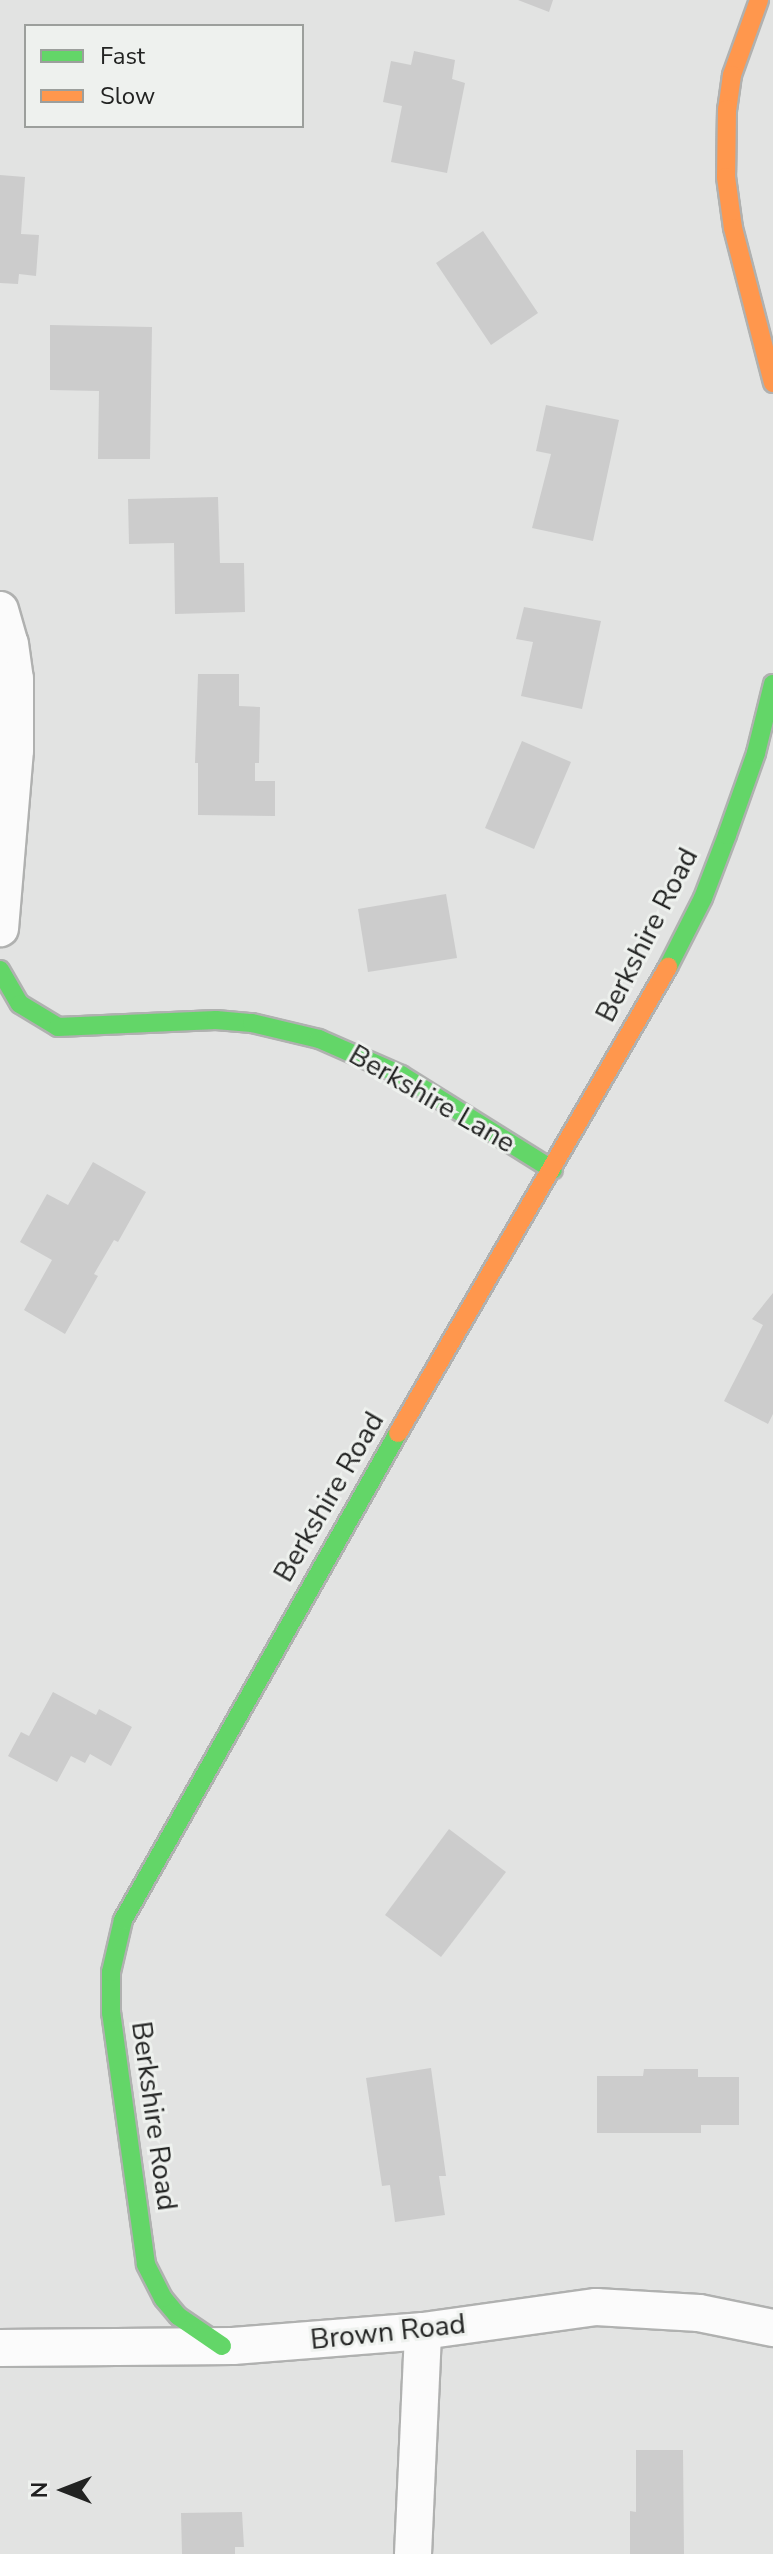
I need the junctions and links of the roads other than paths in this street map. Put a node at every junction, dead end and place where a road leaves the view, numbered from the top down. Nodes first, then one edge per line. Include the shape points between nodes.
1 (759, 0) edge
2 (773, 383) edge
3 (0, 610) edge
4 (773, 684) edge
5 (0, 928) edge
6 (0, 970) edge
7 (553, 1170) junction
8 (773, 2328) edge
9 (423, 2331) junction
10 (222, 2346) junction
11 (0, 2348) edge
12 (413, 2554) edge

1 - 2 street via 732,75 726,177 733,228
3 - 5 street via 15,679 15,750
4 - 7 street, Berkshire Road via 756,753 703,898
6 - 7 street, Berkshire Lane via 20,1004 58,1027 216,1020 319,1039 401,1075
7 - 10 street, Berkshire Road via 320,1566 123,1920 111,1972 111,2013 146,2264 178,2316
8 - 9 street, Brown Road via 699,2313 596,2307
9 - 10 street, Brown Road
9 - 12 street
10 - 11 street, Brown Road

